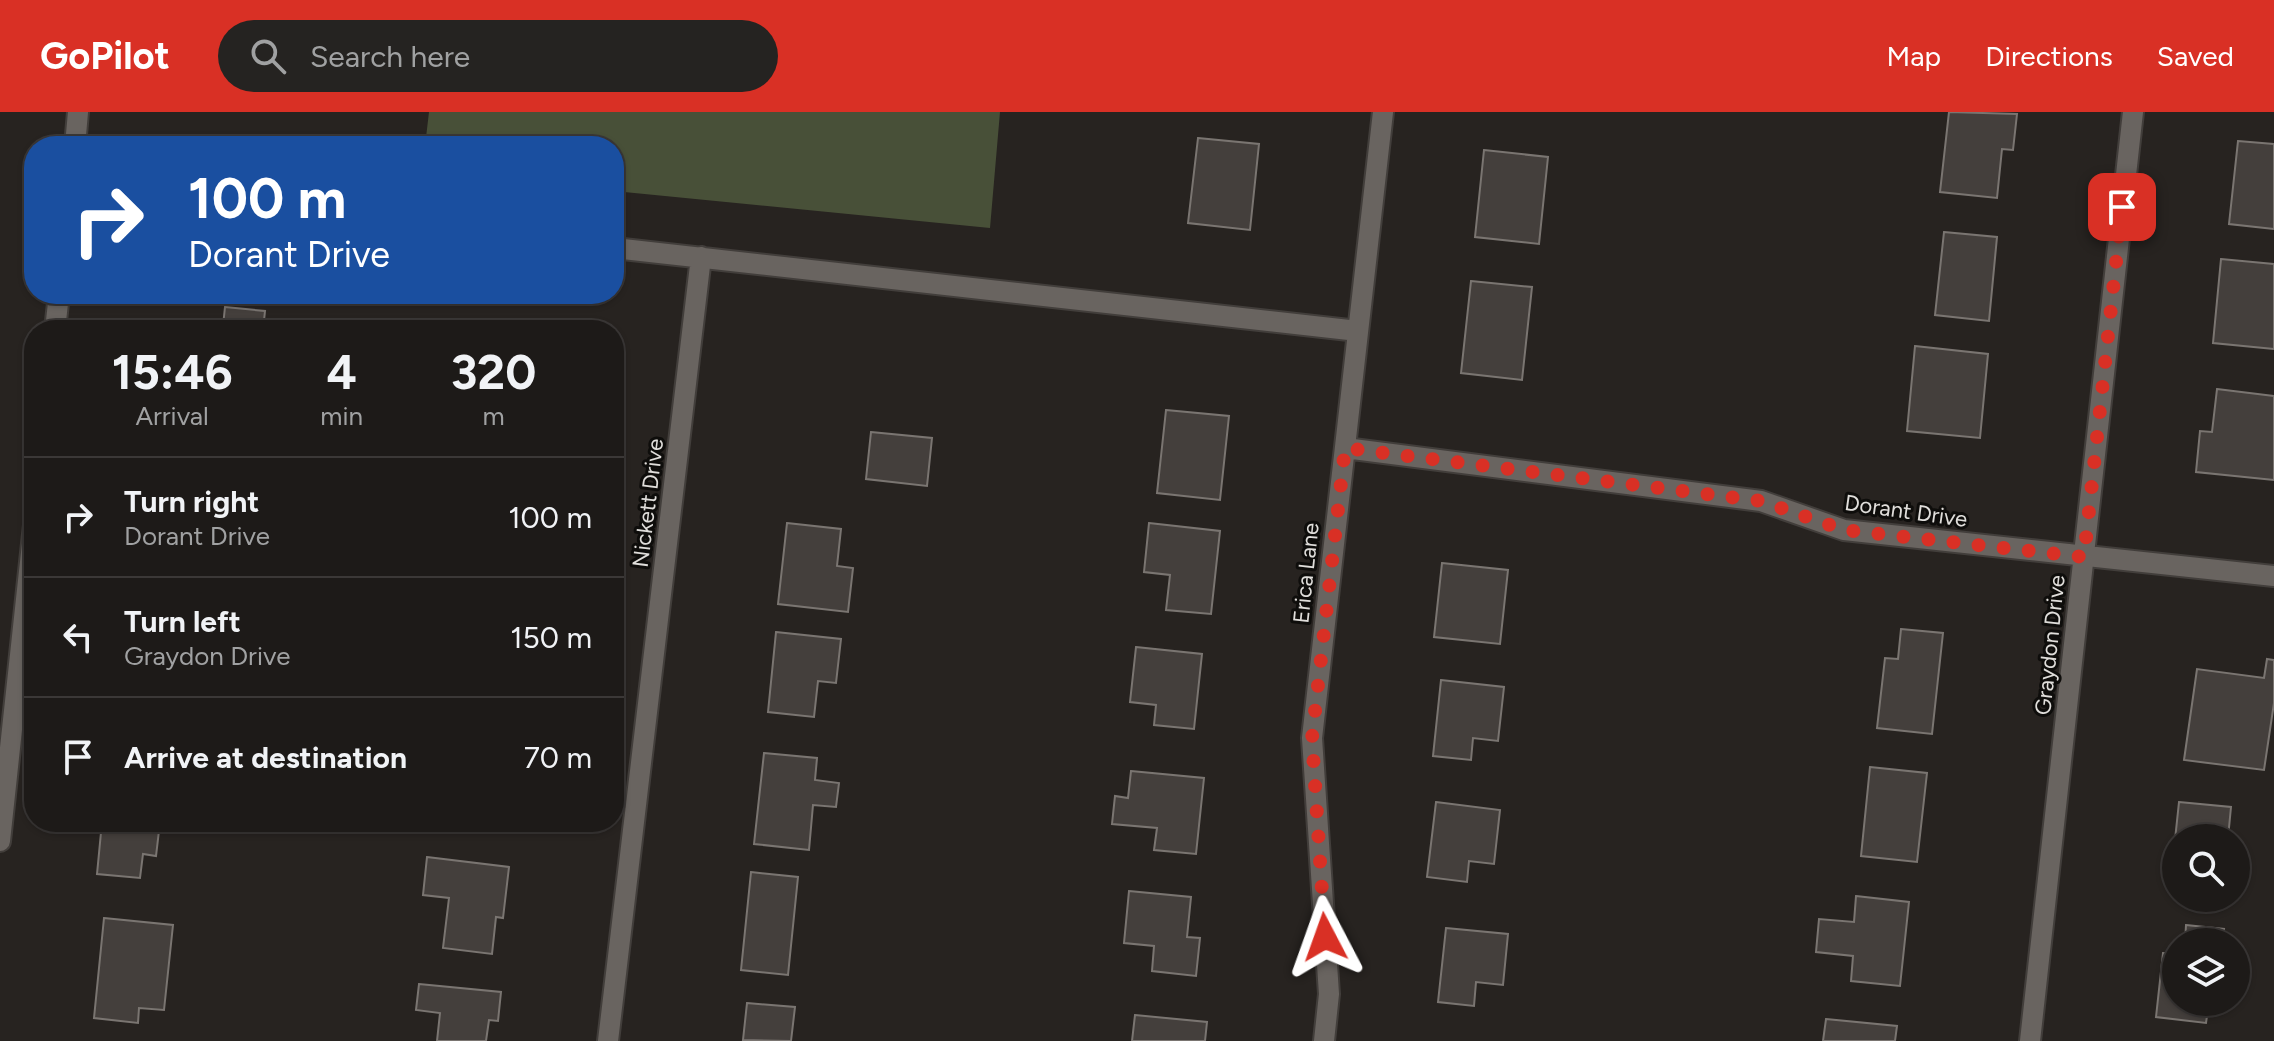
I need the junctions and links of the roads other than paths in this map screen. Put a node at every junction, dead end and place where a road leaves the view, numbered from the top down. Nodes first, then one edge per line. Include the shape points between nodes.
1 (78, 112) edge
2 (1383, 112) edge
3 (2133, 112) edge
4 (76, 136) edge
5 (624, 249) edge
6 (701, 257) junction
7 (1358, 331) junction
8 (1345, 448) junction
9 (2084, 557) junction
10 (2274, 576) edge
11 (24, 618) edge
12 (0, 841) edge
13 (608, 1041) edge
14 (1324, 1041) edge
15 (2030, 1041) edge

1 - 4 street
2 - 7 street, Erica Lane
3 - 9 street, Graydon Drive
5 - 6 street
6 - 7 street
6 - 13 street, Nickett Drive
7 - 8 street, Erica Lane
8 - 9 street, Dorant Drive via 1761,501 1844,530
8 - 14 street, Erica Lane via 1312,738 1329,994
9 - 10 street, Dorant Drive
9 - 15 street, Graydon Drive
11 - 12 street

